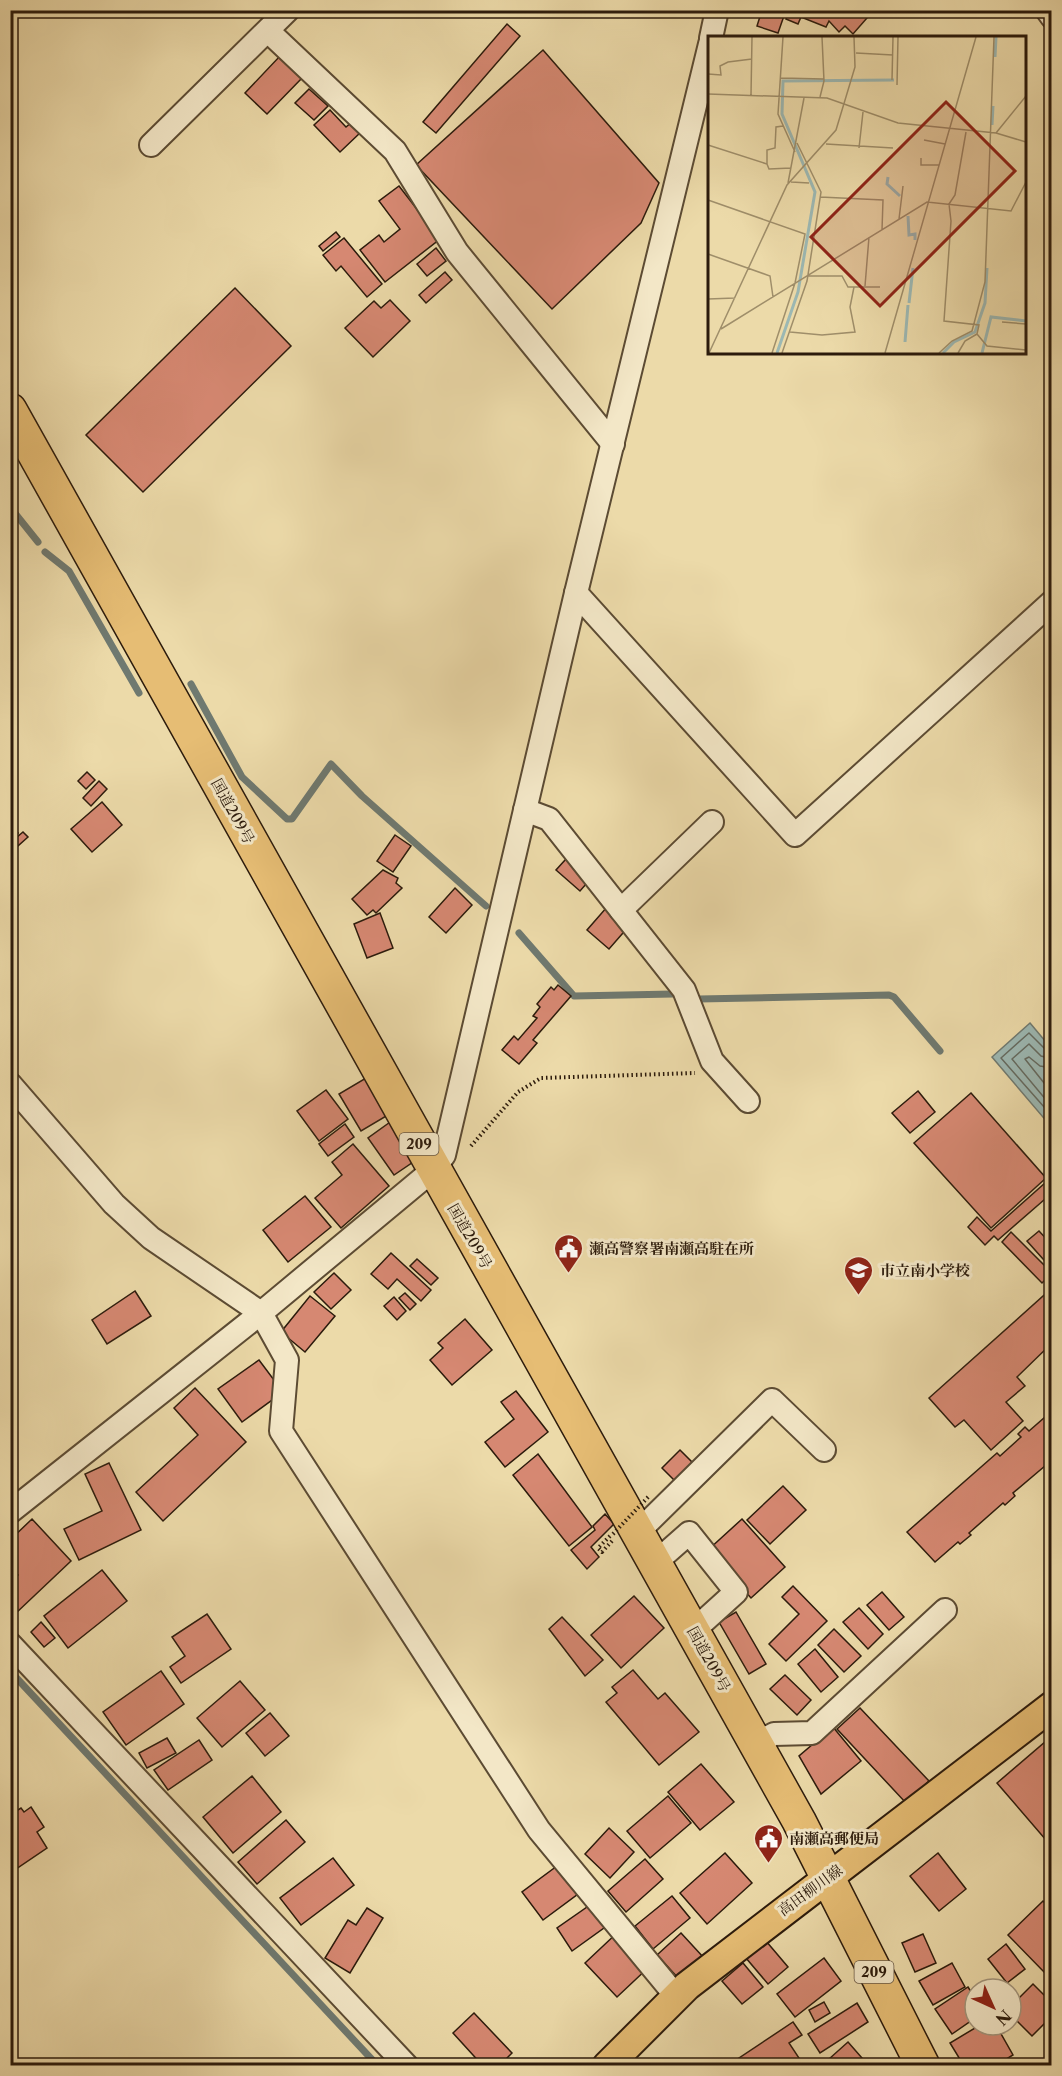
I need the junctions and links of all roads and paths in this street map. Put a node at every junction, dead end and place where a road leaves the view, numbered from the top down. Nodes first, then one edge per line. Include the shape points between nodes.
1 (288, 10) edge
2 (717, 10) edge
3 (1047, 10) edge
4 (1052, 17) edge
5 (268, 31) junction
6 (711, 36) edge
7 (708, 52) edge
8 (151, 145) dead end
9 (10, 410) edge
10 (613, 444) junction
11 (576, 593) junction
12 (1052, 602) edge
13 (525, 810) junction
14 (712, 822) dead end
15 (621, 910) junction
16 (720, 1073) junction
17 (10, 1084) edge
18 (748, 1101) dead end
19 (464, 1154) dead end
20 (434, 1170) junction
21 (261, 1313) junction
22 (825, 1450) dead end
23 (650, 1495) dead end
24 (10, 1512) edge
25 (623, 1534) junction
26 (655, 1563) junction
27 (945, 1610) dead end
28 (693, 1632) junction
29 (10, 1644) edge
30 (1052, 1706) edge
31 (756, 1744) junction
32 (827, 1878) junction
33 (676, 1996) junction
34 (407, 2066) edge
35 (607, 2066) edge
36 (923, 2066) edge

1 - 5 street
2 - 6 street
3 - 4 street
5 - 8 street
5 - 10 street via 395,151 457,252
7 - 10 street
9 - 20 highway, 国道209号 / 209
10 - 11 street
11 - 12 street via 795,835
11 - 13 street
13 - 15 street via 549,819
13 - 20 street via 446,1146
14 - 15 street
15 - 16 street via 684,990
16 - 18 street
16 - 19 path via 541,1078 518,1092
17 - 21 street via 114,1204 151,1238
20 - 21 street
20 - 25 highway, 国道209号 / 209
21 - 24 street
21 - 33 street via 287,1360 281,1431 539,1830
22 - 25 street via 772,1400
23 - 25 path, bridge
25 - 25 path via 602,1552 598,1548
25 - 26 highway, 国道209号 / 209
26 - 28 highway, 国道209号 / 209
26 - 28 street via 689,1533 736,1592
27 - 31 street via 812,1733 774,1734
28 - 31 highway, 国道209号 / 209
29 - 34 street
30 - 32 main road, 高田柳川線
31 - 32 highway, 国道209号 / 209
32 - 33 main road, 高田柳川線
32 - 36 highway, 国道209号 / 209
33 - 35 main road, 高田柳川線

